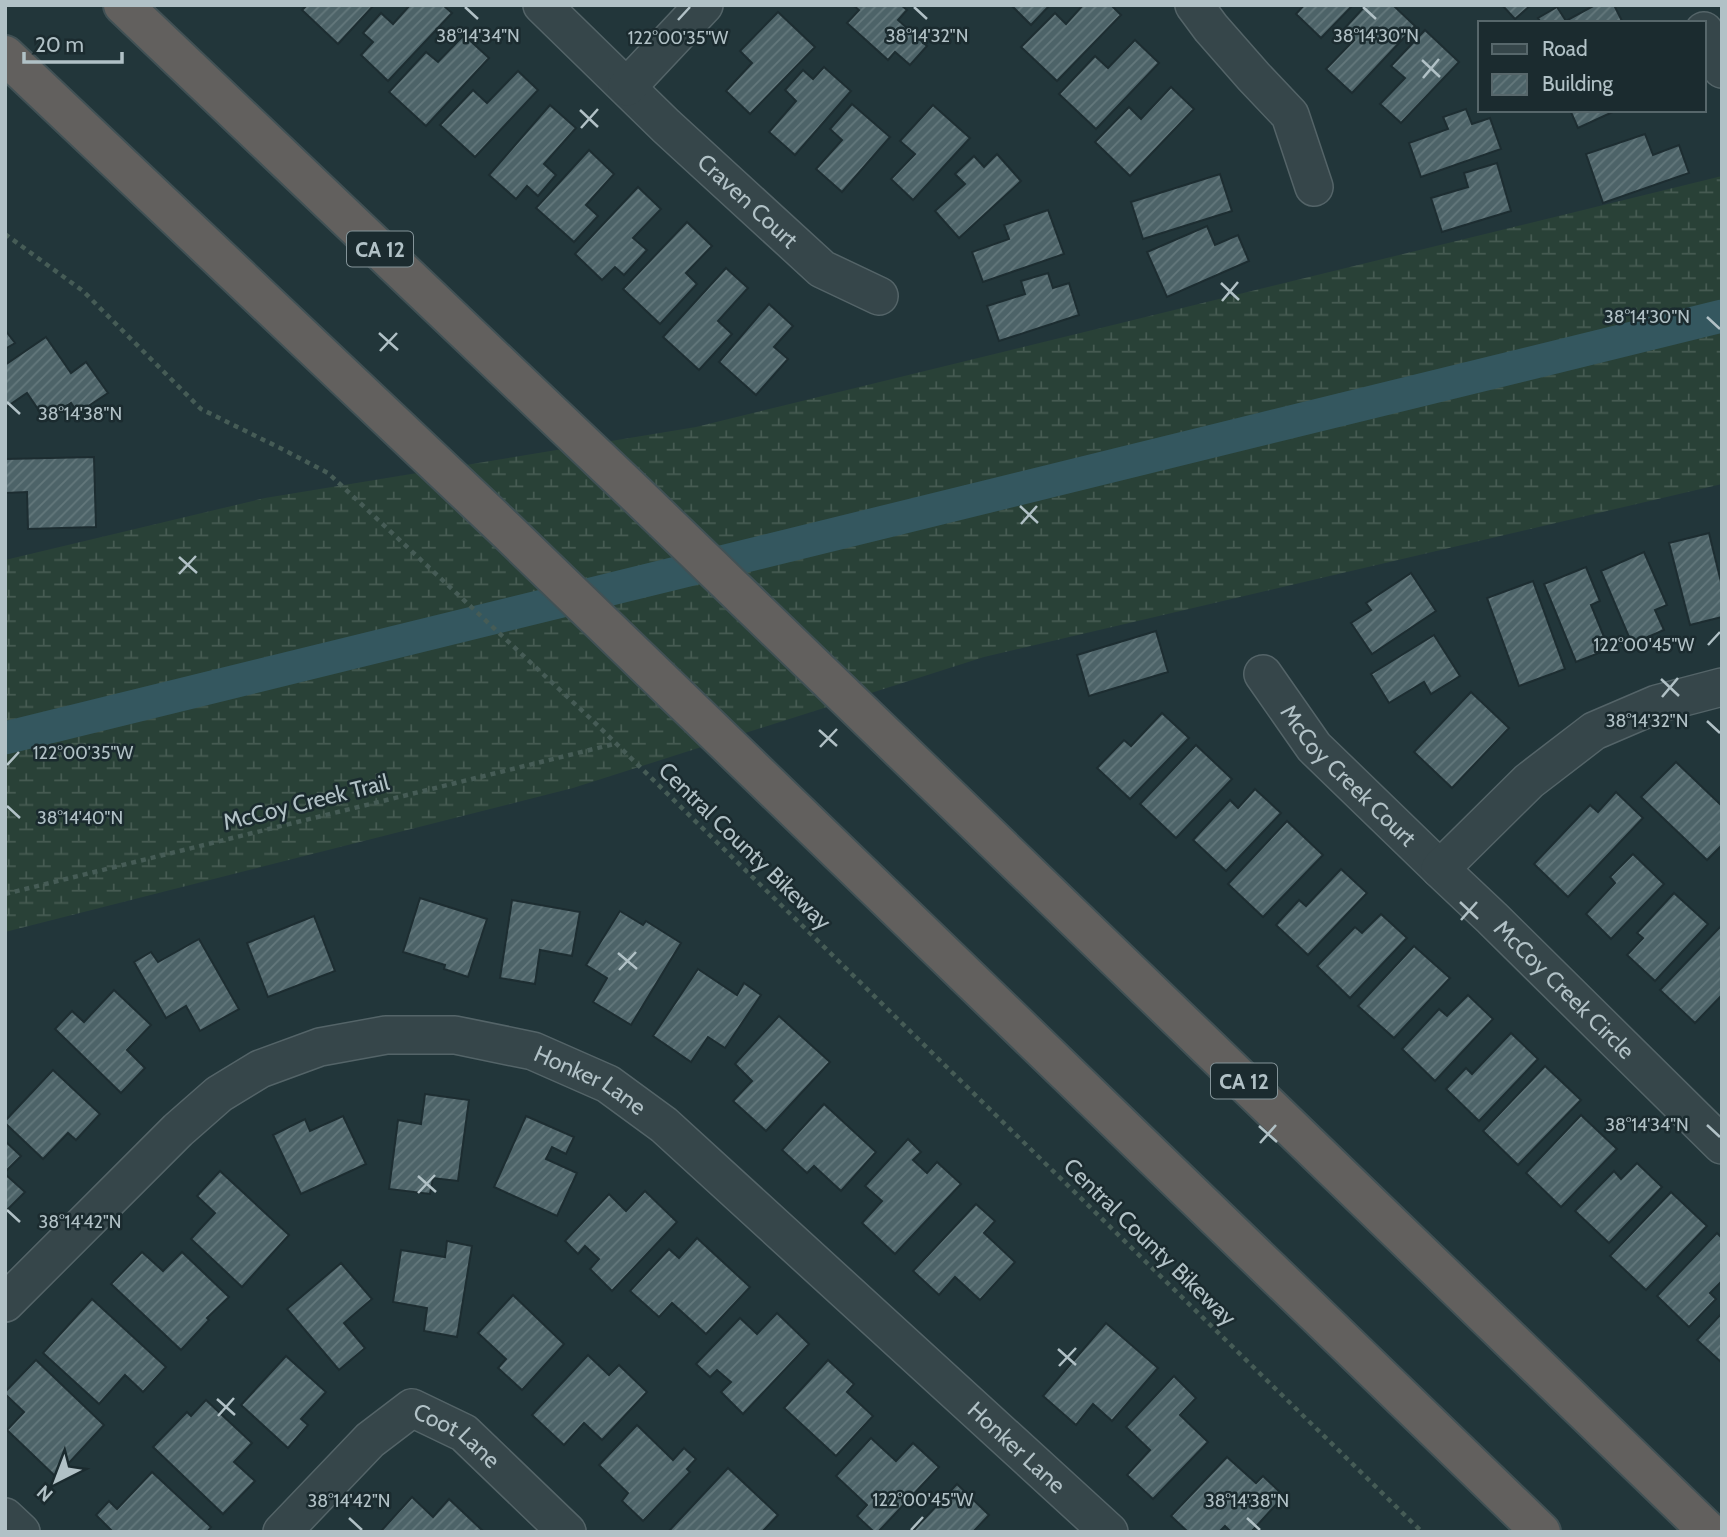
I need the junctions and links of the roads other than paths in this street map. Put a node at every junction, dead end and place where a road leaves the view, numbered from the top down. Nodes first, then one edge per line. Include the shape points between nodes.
1 (124, 5) edge
2 (542, 5) edge
3 (704, 5) edge
4 (1194, 5) edge
5 (1693, 5) edge
6 (1700, 21) edge
7 (1706, 35) edge
8 (5, 55) edge
9 (1722, 69) edge
10 (627, 87) junction
11 (1314, 187) dead end
12 (879, 296) dead end
13 (1263, 674) dead end
14 (1722, 687) edge
15 (1440, 869) junction
16 (1722, 1145) edge
17 (5, 1303) edge
18 (5, 1517) edge
19 (21, 1532) edge
20 (282, 1532) edge
21 (567, 1532) edge
22 (1109, 1532) edge
23 (1541, 1532) edge
24 (1709, 1532) edge

1 - 24 highway, CA 12
2 - 10 street, Craven Court
3 - 10 street
4 - 11 street via 1290,114
5 - 6 street
7 - 9 street
8 - 23 highway via 506,530
10 - 12 street, Craven Court via 822,269
13 - 15 street, McCoy Creek Court via 1314,747
14 - 15 street via 1657,704 1594,731 1529,781
15 - 16 street, McCoy Creek Circle
17 - 22 street, Honker Lane via 178,1130 219,1094 260,1069 320,1047 386,1035 455,1035 533,1051 608,1084 664,1125
18 - 19 street
20 - 21 street, Coot Lane via 370,1440 412,1408 464,1433

